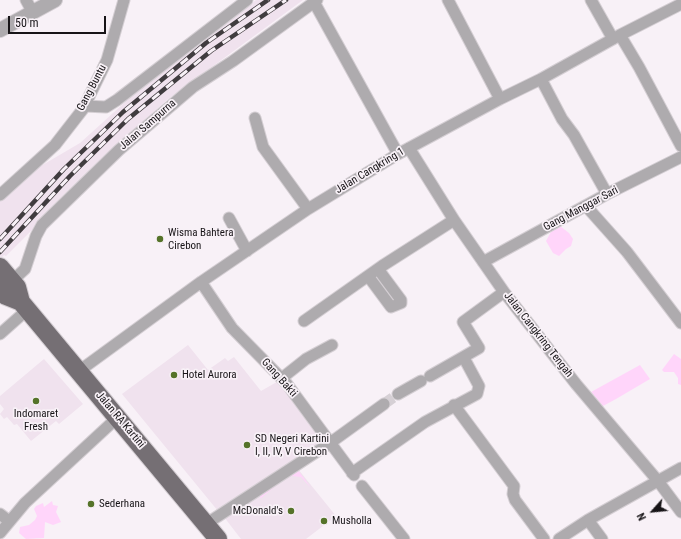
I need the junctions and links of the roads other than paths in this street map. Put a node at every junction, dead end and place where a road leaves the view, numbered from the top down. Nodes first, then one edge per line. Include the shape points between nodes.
1 (55, 0) edge
2 (124, 0) edge
3 (247, 0) edge
4 (448, 0) edge
5 (591, 0) edge
6 (315, 1) edge
7 (681, 4) edge
8 (29, 6) edge
9 (0, 30) edge
10 (616, 37) junction
11 (541, 79) junction
12 (500, 99) junction
13 (85, 106) junction
14 (255, 118) dead end
15 (681, 146) edge
16 (409, 148) junction
17 (398, 154) junction
18 (681, 158) edge
19 (607, 194) junction
20 (0, 195) edge
21 (586, 206) junction
22 (308, 209) junction
23 (229, 218) dead end
24 (454, 220) junction
25 (247, 251) junction
26 (483, 262) junction
27 (0, 267) edge
28 (378, 269) junction
29 (368, 276) junction
30 (201, 282) junction
31 (6, 285) edge
32 (504, 292) junction
33 (24, 306) junction
34 (304, 321) dead end
35 (681, 322) edge
36 (0, 334) edge
37 (332, 345) dead end
38 (464, 358) junction
39 (79, 371) junction
40 (282, 378) junction
41 (398, 394) tunnel mouth
42 (384, 404) tunnel mouth
43 (454, 405) junction
44 (118, 418) junction
45 (330, 443) junction
46 (681, 468) edge
47 (658, 481) junction
48 (362, 486) dead end
49 (681, 512) edge
50 (0, 514) edge
51 (588, 520) junction
52 (9, 522) junction
53 (206, 524) junction
54 (0, 534) edge
55 (218, 539) edge
56 (404, 539) edge
57 (544, 539) edge
58 (559, 539) edge
59 (602, 539) edge

1 - 8 street
2 - 13 street, Gang Buntu via 107,60
3 - 13 street via 112,104 94,108
4 - 12 street
5 - 10 street
6 - 17 street
6 - 31 street, Jalan Sampurna via 193,87 119,150 42,225 25,268
7 - 10 street, Jalan Cangkring 1
8 - 9 street
10 - 11 street, Jalan Cangkring 1
10 - 15 street via 639,67
11 - 12 street, Jalan Cangkring 1
11 - 19 street
12 - 16 street, Jalan Cangkring 1
13 - 20 street, Gang Buntu via 55,145
14 - 22 street via 263,147
16 - 17 street, Jalan Cangkring 1
16 - 24 street, Jalan Cangkring Tengah
17 - 22 street, Jalan Cangkring 1
18 - 19 street, Gang Manggar Sari
19 - 21 street, Gang Manggar Sari
21 - 26 street, Gang Manggar Sari
21 - 35 street via 627,252
22 - 25 street, Jalan Cangkring 1
23 - 25 street
24 - 26 street, Jalan Cangkring Tengah
24 - 28 street
25 - 30 street, Jalan Cangkring 1
26 - 32 street, Jalan Cangkring Tengah
27 - 31 main road, Jalan RA Kartini
28 - 29 street
28 - 29 street via 401,303 391,307
29 - 34 street
30 - 39 street, Jalan Cangkring 1
30 - 40 street, Gang Bakti via 232,328
31 - 33 main road, Jalan RA Kartini via 17,287
32 - 38 street via 462,322 479,346
32 - 47 street, Jalan Cangkring Tengah via 576,384
33 - 36 street
33 - 39 main road, Jalan RA Kartini
37 - 40 street via 306,359
38 - 41 street
38 - 43 street via 479,387 477,394
39 - 44 main road, Jalan RA Kartini
40 - 45 street, Gang Bakti
42 - 45 street
43 - 45 street, Gang Bakti via 425,422 353,474
43 - 57 street via 514,486 515,500
44 - 52 street
44 - 53 main road, Jalan RA Kartini
45 - 53 street
46 - 47 street
47 - 49 street, Jalan Cangkring Tengah
47 - 51 street
48 - 56 street
50 - 52 street
51 - 58 street
51 - 59 street
52 - 54 street
53 - 55 main road, Jalan RA Kartini

